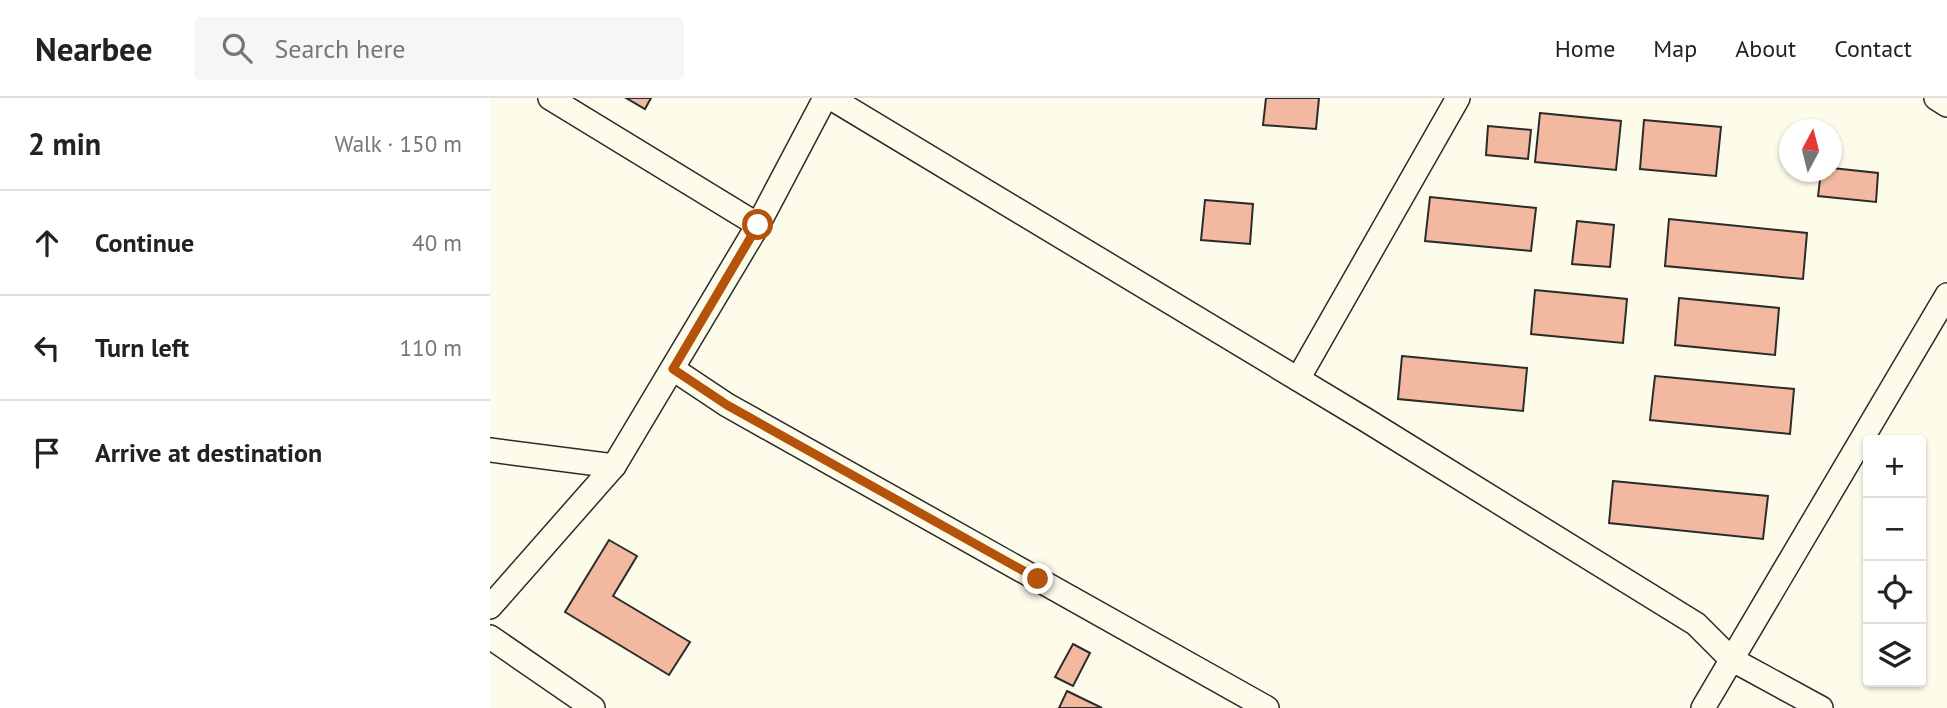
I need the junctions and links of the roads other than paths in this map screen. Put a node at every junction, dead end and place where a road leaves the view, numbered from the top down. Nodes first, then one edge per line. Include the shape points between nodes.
1 (550, 98) edge
2 (825, 98) edge
3 (831, 98) edge
4 (1458, 98) edge
5 (1936, 98) edge
6 (1947, 105) edge
7 (758, 225) junction
8 (1947, 295) edge
9 (673, 369) junction
10 (1298, 379) junction
11 (490, 450) edge
12 (614, 466) junction
13 (490, 607) edge
14 (490, 637) edge
15 (1731, 659) junction
16 (1242, 701) edge
17 (593, 708) edge
18 (1267, 708) edge
19 (1703, 708) edge
20 (1821, 708) edge

1 - 7 street
2 - 7 street
3 - 10 street
4 - 10 street
5 - 6 street
7 - 9 street
8 - 15 street
9 - 12 street
9 - 16 street
10 - 15 street via 1696,624
11 - 12 street
12 - 13 street
14 - 17 street
15 - 19 street
15 - 20 street
16 - 18 street

